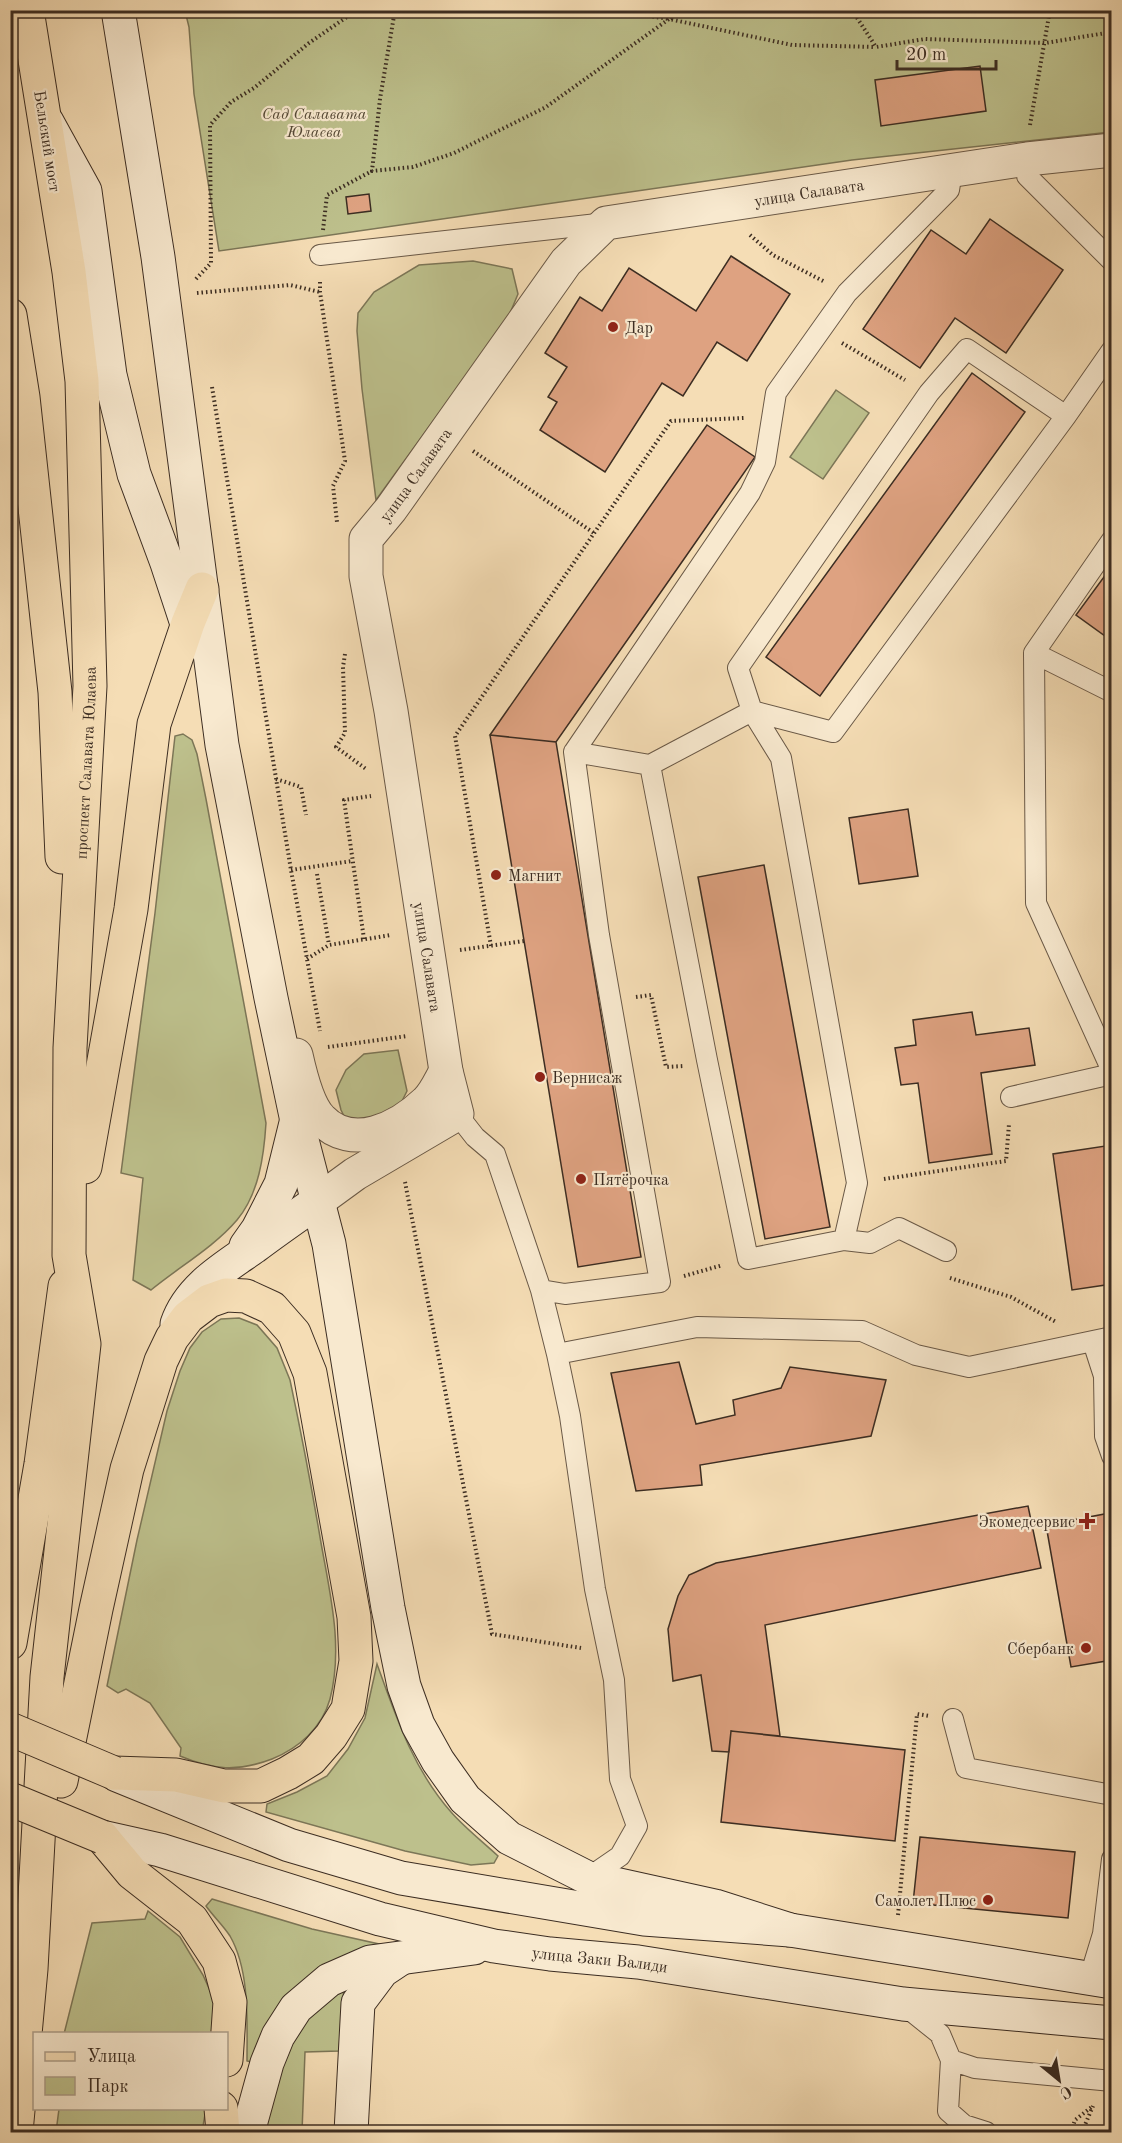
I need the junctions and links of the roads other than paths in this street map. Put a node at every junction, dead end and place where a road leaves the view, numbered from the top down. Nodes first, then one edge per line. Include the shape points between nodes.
1 (27, 10) edge
2 (118, 10) edge
3 (1112, 150) edge
4 (1027, 159) junction
5 (952, 171) junction
6 (606, 223) junction
7 (320, 255) road end
8 (1112, 261) edge
9 (82, 270) junction
10 (10, 315) edge
11 (1112, 350) edge
12 (1065, 416) junction
13 (1112, 540) edge
14 (202, 589) junction
15 (188, 623) junction
16 (1034, 653) junction
17 (1112, 692) edge
18 (752, 711) junction
19 (222, 745) junction
20 (574, 752) junction
21 (650, 765) junction
22 (271, 998) junction
23 (70, 1048) junction
24 (446, 1071) junction
25 (1112, 1072) edge
26 (1011, 1097) road end
27 (457, 1114) junction
28 (297, 1121) junction
29 (318, 1201) junction
30 (844, 1240) junction
31 (946, 1251) dead end
32 (69, 1255) junction
33 (236, 1260) junction
34 (541, 1290) junction
35 (172, 1338) junction
36 (1102, 1339) edge
37 (557, 1354) junction
38 (1112, 1456) edge
39 (10, 1643) edge
40 (952, 1719) road end
41 (10, 1729) edge
42 (174, 1786) junction
43 (1112, 1795) edge
44 (10, 1799) edge
45 (102, 1837) junction
46 (1112, 1859) edge
47 (588, 1878) junction
48 (35, 1909) junction
49 (790, 1930) junction
50 (494, 1946) junction
51 (402, 1958) junction
52 (1100, 1981) edge
53 (903, 2004) junction
54 (10, 2023) edge
55 (1112, 2023) edge
56 (228, 2032) edge
57 (951, 2060) junction
58 (1112, 2081) edge
59 (221, 2110) edge
60 (16, 2133) edge
61 (223, 2133) edge
62 (248, 2133) edge
63 (351, 2133) edge
64 (986, 2133) edge

1 - 9 main road, Бельский мост via 45,118
2 - 14 main road via 158,257
3 - 4 main road, улица Салавата
4 - 5 main road, улица Салавата
4 - 8 lane via 1027,176
5 - 6 main road, улица Салавата
5 - 20 lane via 949,190 847,293 776,393 765,462 750,493
6 - 7 lane
6 - 24 main road, улица Салавата via 566,262 366,539 366,576 391,711
9 - 15 main road via 134,474
9 - 23 main road, проспект Салавата Юлаева via 90,686
10 - 23 main road via 55,692
11 - 12 lane
12 - 18 lane via 833,732
12 - 18 lane via 967,349 929,393 738,668
13 - 16 lane
14 - 15 main road
14 - 19 main road
15 - 19 main road
15 - 32 main road via 154,724 130,909
16 - 17 lane
16 - 25 lane via 1036,903
18 - 21 lane
18 - 30 lane via 781,758 856,1183
19 - 22 main road
20 - 21 lane
20 - 34 lane via 599,935 660,1282 565,1294
21 - 30 lane via 748,1259
22 - 24 main road via 291,1033 302,1083 320,1118 339,1133 363,1136 399,1124 428,1101
22 - 28 main road
23 - 32 main road, проспект Салавата Юлаева
24 - 27 main road, улица Салавата
25 - 26 lane
27 - 29 main road via 355,1174
27 - 34 lane via 495,1154
28 - 29 main road
28 - 33 main road via 281,1184 258,1229
29 - 33 main road
29 - 47 main road via 329,1244 397,1654 418,1725 465,1799 509,1838
30 - 31 lane via 870,1243 899,1228
32 - 39 main road via 41,1464
32 - 48 main road via 84,1344 47,1677
33 - 35 main road via 194,1295 180,1315
34 - 37 lane
35 - 42 main road via 188,1317 209,1301 226,1295 246,1296 272,1308 294,1333 310,1373 354,1617 356,1661 348,1709 332,1736 311,1759 261,1786
35 - 48 main road via 127,1470
36 - 37 lane via 969,1367 916,1355 862,1331 698,1327
36 - 38 lane via 1105,1436
37 - 47 lane via 614,1680 620,1779 637,1826 620,1856
40 - 43 lane via 966,1768
41 - 42 main road, bridge via 114,1773
42 - 49 main road via 289,1845 401,1878 644,1919
44 - 45 main road, bridge
45 - 50 main road, улица Заки Валиди via 160,1850 380,1919
45 - 56 main road via 132,1873 192,1920 219,1962 230,2002
46 - 52 lane
47 - 49 main road via 715,1906
48 - 54 main road
48 - 60 main road
49 - 52 main road
50 - 51 main road
50 - 53 main road, улица Заки Валиди via 638,1962
51 - 62 main road via 370,1962 329,1980 296,2008 267,2063
51 - 63 main road via 382,1971 357,2003
53 - 55 main road, улица Заки Валиди
53 - 57 lane via 940,2034
57 - 58 lane via 975,2068
57 - 64 lane via 948,2110 964,2125
59 - 61 main road

